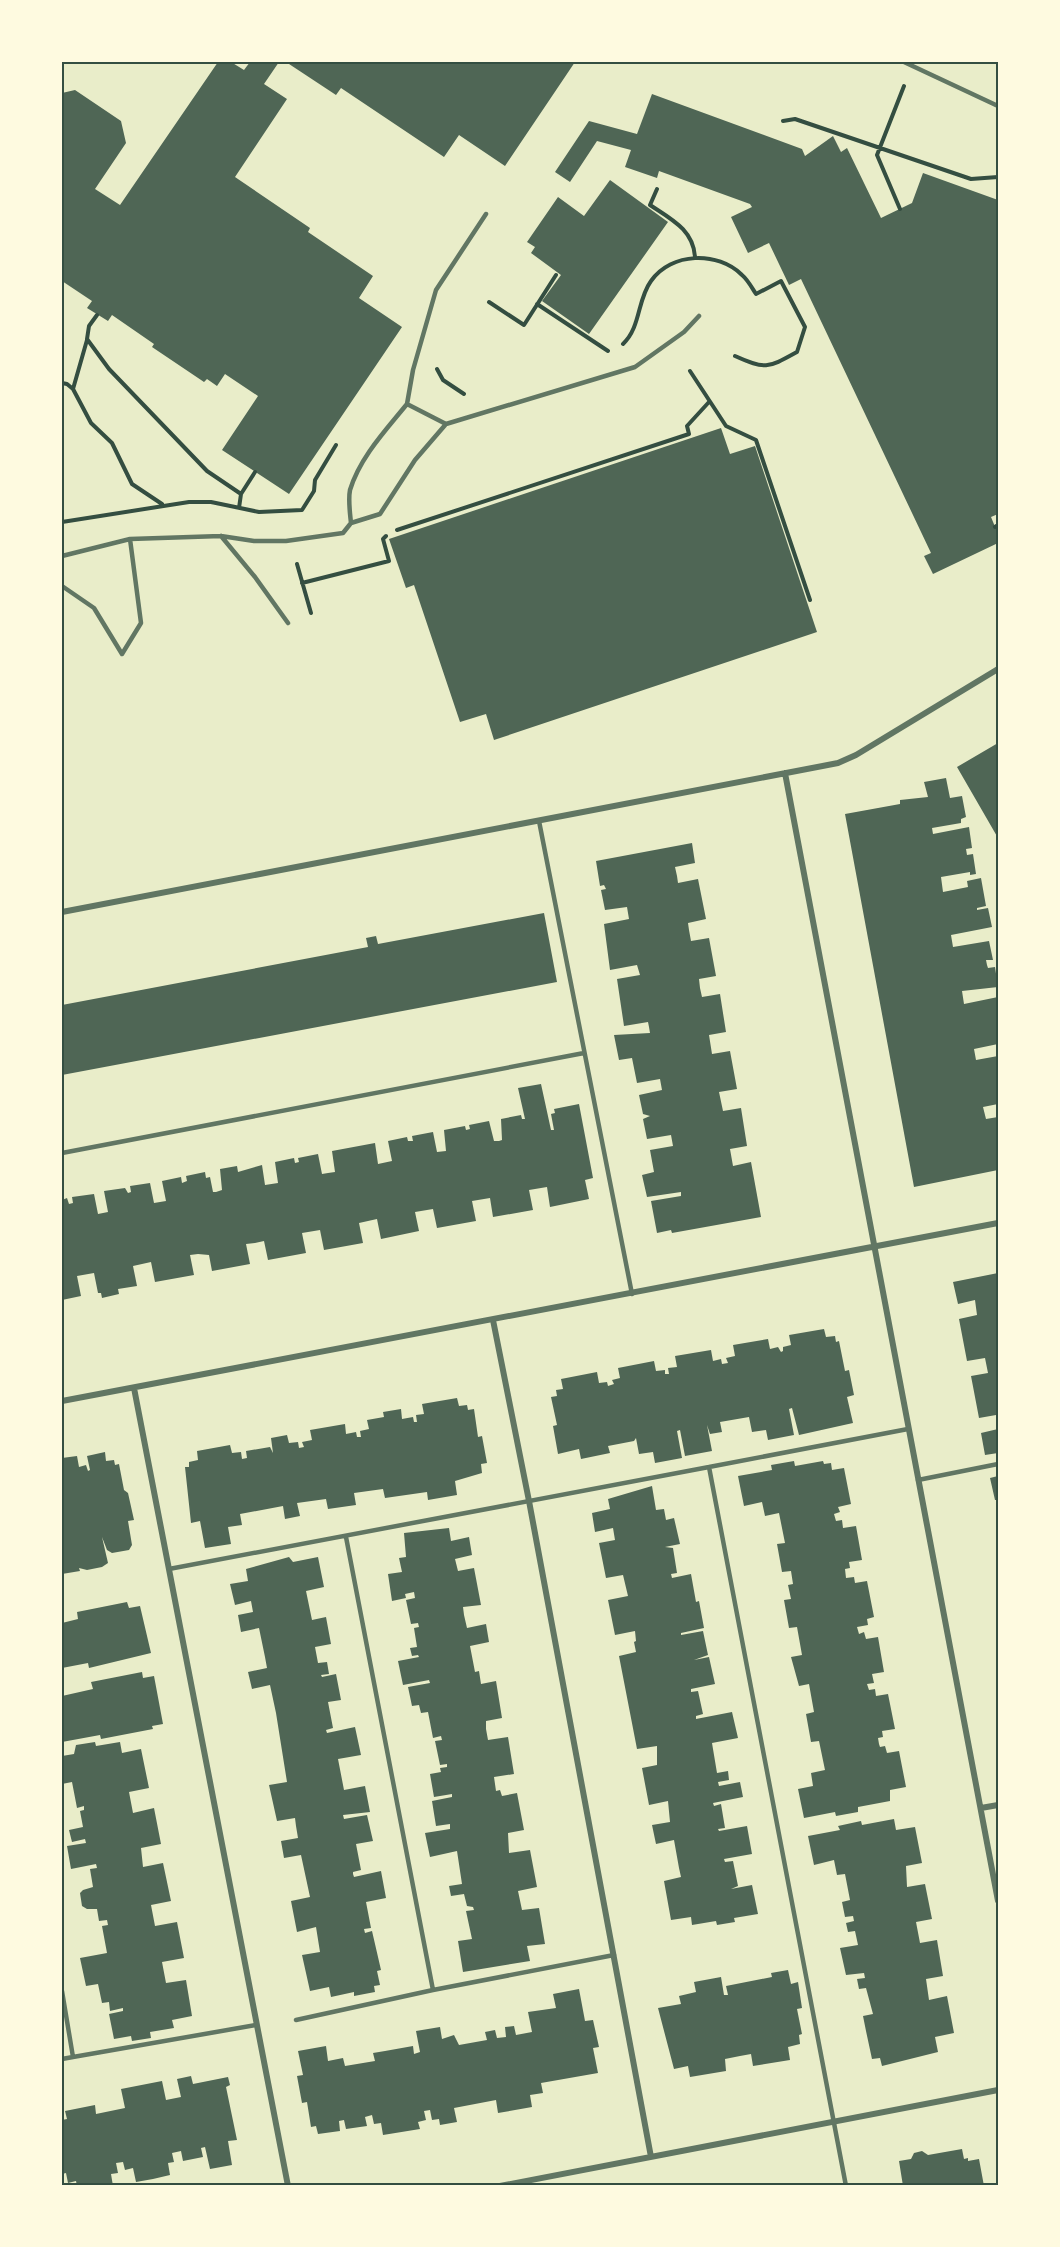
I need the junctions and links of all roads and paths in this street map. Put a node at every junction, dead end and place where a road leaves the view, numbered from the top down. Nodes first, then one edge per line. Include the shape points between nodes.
1 (904, 62) edge
2 (999, 106) edge
3 (894, 109) dead end
4 (783, 121) dead end
5 (880, 148) junction
6 (999, 177) edge
7 (657, 189) dead end
8 (900, 209) dead end
9 (486, 214) dead end
10 (695, 258) dead end
11 (556, 275) dead end
12 (489, 302) dead end
13 (537, 304) junction
14 (97, 315) dead end
15 (699, 316) dead end
16 (87, 339) junction
17 (611, 353) dead end
18 (690, 371) dead end
19 (62, 383) edge
20 (73, 389) junction
21 (709, 402) junction
22 (407, 404) junction
23 (447, 424) junction
24 (336, 445) dead end
25 (255, 472) dead end
26 (241, 494) junction
27 (162, 504) junction
28 (239, 508) junction
29 (62, 522) edge
30 (351, 523) junction
31 (220, 536) junction
32 (129, 539) junction
33 (62, 556) edge
34 (297, 564) dead end
35 (302, 583) junction
36 (62, 586) edge
37 (810, 600) dead end
38 (313, 619) dead end
39 (288, 623) dead end
40 (999, 669) edge
41 (785, 773) junction
42 (538, 821) junction
43 (62, 912) edge
44 (584, 1053) junction
45 (62, 1153) edge
46 (999, 1223) edge
47 (874, 1248) junction
48 (632, 1294) junction
49 (493, 1320) junction
50 (134, 1388) junction
51 (62, 1401) edge
52 (908, 1429) junction
53 (999, 1464) edge
54 (709, 1467) junction
55 (918, 1480) junction
56 (529, 1501) junction
57 (346, 1537) junction
58 (169, 1569) junction
59 (999, 1805) edge
60 (981, 1808) junction
61 (999, 1901) edge
62 (614, 1955) junction
63 (433, 1990) junction
64 (62, 1991) edge
65 (296, 2020) dead end
66 (256, 2025) junction
67 (73, 2056) junction
68 (62, 2059) edge
69 (999, 2090) edge
70 (834, 2122) junction
71 (651, 2157) junction
72 (288, 2186) edge
73 (500, 2186) edge
74 (846, 2186) edge

1 - 2 lane
3 - 5 path
4 - 5 path via 795,119
5 - 6 path via 970,179
5 - 8 path via 877,155
7 - 10 path via 650,205 690,235
9 - 22 lane via 435,290
11 - 13 path
12 - 13 path via 524,325
13 - 17 path
14 - 16 path via 89,326
15 - 23 lane via 684,332 635,367
16 - 20 path
16 - 26 path via 109,369 207,471
18 - 21 path
19 - 20 path
20 - 27 path via 91,423 112,443 132,484
21 - 35 path via 687,426 689,434 393,531 383,539 389,561
21 - 37 path via 726,426 756,440
22 - 23 lane
22 - 30 lane via 358,471 350,492
23 - 30 lane via 414,460 380,514
24 - 28 path via 302,510 272,514
25 - 26 path
26 - 28 path
27 - 28 path via 211,502
27 - 29 path
30 - 31 lane via 343,533 286,541
31 - 32 lane
31 - 39 lane
32 - 33 lane
32 - 36 lane via 141,623 122,654 94,608
34 - 35 path
35 - 38 path
40 - 41 street via 856,755 822,767
41 - 42 street
41 - 47 street
42 - 43 street
42 - 44 lane
44 - 45 lane
44 - 48 lane
46 - 47 street
47 - 48 street
47 - 52 street
48 - 49 street
49 - 50 street
49 - 56 street
50 - 51 street
50 - 58 street
52 - 54 lane
52 - 55 street
53 - 55 lane
54 - 56 lane
54 - 70 lane
55 - 60 street
56 - 57 lane
56 - 62 street
57 - 58 lane
57 - 63 lane
58 - 66 street
59 - 60 street
60 - 61 street
62 - 63 lane
62 - 71 street
63 - 65 lane
64 - 67 lane
66 - 67 lane
66 - 72 street
67 - 68 lane
69 - 70 street
70 - 71 street
70 - 74 lane
71 - 73 street

